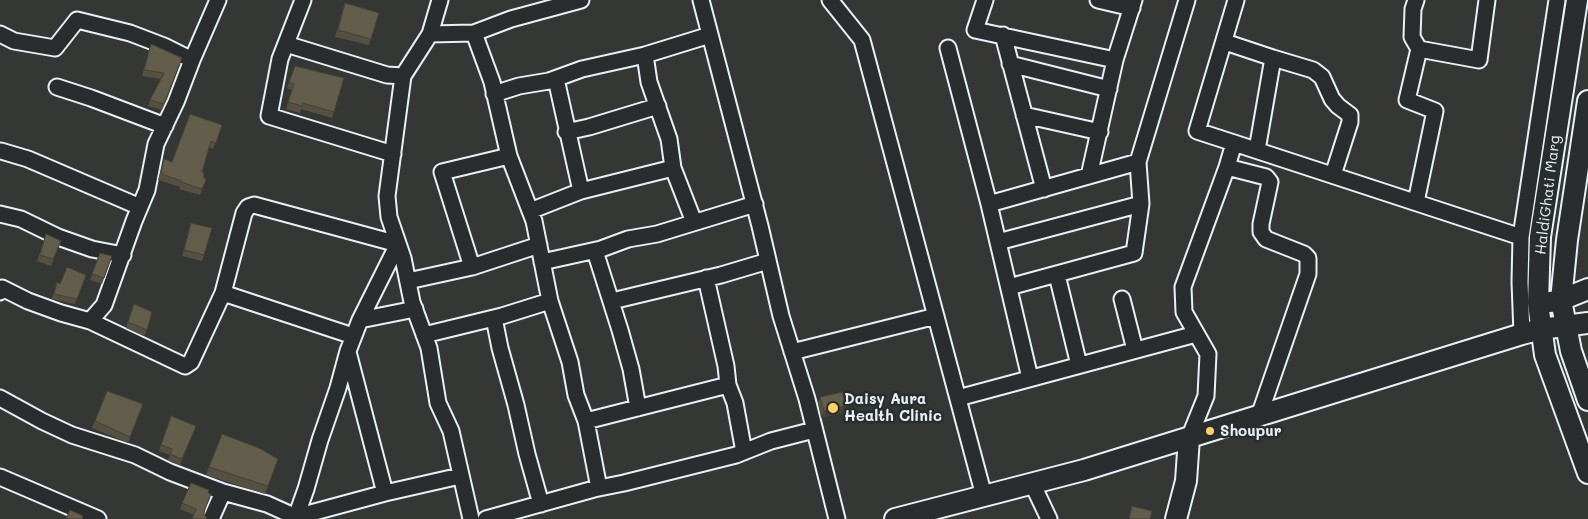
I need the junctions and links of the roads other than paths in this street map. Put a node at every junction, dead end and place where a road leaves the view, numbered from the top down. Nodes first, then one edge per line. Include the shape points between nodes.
1 (218, 0) edge
2 (303, 0) edge
3 (440, 0) edge
4 (581, 0) edge
5 (700, 0) edge
6 (830, 0) edge
7 (985, 0) edge
8 (1098, 0) edge
9 (1187, 0) edge
10 (1236, 0) edge
11 (1416, 0) edge
12 (1487, 0) edge
13 (1557, 0) edge
14 (1577, 0) edge
15 (548, 4) edge
16 (1133, 4) edge
17 (474, 33) junction
18 (0, 34) edge
19 (430, 34) junction
20 (710, 35) junction
21 (1003, 35) junction
22 (1225, 42) junction
23 (286, 44) junction
24 (948, 48) dead end
25 (1419, 49) junction
26 (645, 55) junction
27 (1273, 58) junction
28 (192, 60) junction
29 (1115, 60) junction
30 (1010, 64) junction
31 (403, 76) junction
32 (556, 78) junction
33 (57, 87) dead end
34 (1109, 89) junction
35 (494, 94) junction
36 (1588, 101) edge
37 (658, 106) junction
38 (1024, 115) junction
39 (165, 126) junction
40 (566, 132) junction
41 (1100, 132) junction
42 (1234, 143) junction
43 (1257, 150) junction
44 (1, 151) edge
45 (393, 154) junction
46 (509, 156) junction
47 (1138, 162) junction
48 (1227, 166) junction
49 (672, 168) junction
50 (1333, 175) junction
51 (1089, 176) junction
52 (1044, 189) junction
53 (581, 191) junction
54 (1416, 202) junction
55 (755, 204) junction
56 (989, 204) junction
57 (1142, 204) junction
58 (140, 207) junction
59 (530, 211) junction
60 (0, 214) edge
61 (694, 222) junction
62 (1521, 237) junction
63 (998, 242) junction
64 (398, 244) junction
65 (539, 245) junction
66 (595, 251) junction
67 (123, 255) junction
68 (768, 261) junction
69 (542, 262) junction
70 (472, 267) junction
71 (1057, 275) junction
72 (706, 278) junction
73 (408, 281) junction
74 (1009, 287) junction
75 (1588, 289) edge
76 (0, 292) edge
77 (223, 294) junction
78 (1122, 299) dead end
79 (1561, 300) junction
80 (550, 301) junction
81 (612, 301) junction
82 (1538, 304) junction
83 (415, 309) junction
84 (936, 316) junction
85 (494, 318) junction
86 (360, 320) junction
87 (90, 321) junction
88 (1588, 323) edge
89 (1565, 326) junction
90 (1541, 329) junction
91 (1196, 334) junction
92 (1522, 334) junction
93 (424, 335) junction
94 (354, 336) junction
95 (1135, 350) junction
96 (348, 351) junction
97 (792, 352) junction
98 (1079, 365) junction
99 (1030, 378) junction
100 (728, 384) junction
101 (0, 398) edge
102 (958, 398) junction
103 (1588, 400) edge
104 (638, 408) junction
105 (1259, 416) junction
106 (586, 422) junction
107 (814, 430) junction
108 (1189, 438) junction
109 (744, 452) junction
110 (1588, 473) edge
111 (460, 476) junction
112 (0, 477) edge
113 (1032, 483) junction
114 (599, 488) junction
115 (223, 492) junction
116 (385, 493) junction
117 (984, 496) junction
118 (541, 504) junction
119 (296, 518) edge
120 (98, 519) edge
121 (212, 519) edge
122 (471, 519) edge
123 (486, 519) edge
124 (837, 519) edge
125 (895, 519) edge
126 (1048, 519) edge
127 (1176, 519) edge

1 - 28 street
2 - 23 street
3 - 19 street
4 - 15 street
5 - 20 street
6 - 84 street via 862,40
7 - 21 street via 975,30
8 - 16 street
9 - 47 street
10 - 22 street
11 - 25 street via 1412,37
12 - 25 street via 1480,60
13 - 62 street
14 - 82 street, HaldiGhati Marg via 1540,237
15 - 17 street
16 - 29 street
17 - 19 street
17 - 35 street
18 - 28 street via 55,48 77,20 130,33
19 - 31 street
20 - 26 street
20 - 55 street
21 - 29 street
21 - 30 street
22 - 27 street
22 - 42 street via 1197,131
23 - 31 street via 387,75
23 - 45 street via 269,116
24 - 56 street
25 - 54 street via 1407,100 1435,111
26 - 32 street
26 - 37 street via 649,82
27 - 43 street
27 - 50 street via 1313,70 1322,77 1332,99 1350,115
28 - 39 street
29 - 34 street
30 - 34 street
30 - 38 street
31 - 45 street
32 - 35 street
32 - 40 street
33 - 39 street
34 - 41 street
35 - 46 street
36 - 79 street, HaldiGhati Marg
37 - 40 street
37 - 49 street via 670,139
38 - 41 street
38 - 52 street
39 - 58 street via 156,144 147,190
40 - 53 street
41 - 51 street
42 - 43 street
42 - 48 street
43 - 50 street
44 - 58 street via 28,159
45 - 64 street via 387,196 389,217
46 - 59 street
46 - 70 street via 442,172
47 - 51 street
47 - 57 street
48 - 91 street via 1183,287 1184,312
48 - 105 street via 1266,177 1270,182 1261,232 1266,239 1308,258 1308,274
49 - 53 street
49 - 61 street
50 - 54 street
51 - 52 street
52 - 56 street
53 - 59 street
54 - 62 street
55 - 61 street
55 - 68 street
56 - 63 street
57 - 63 street
57 - 71 street via 1134,253
58 - 67 street
59 - 65 street
60 - 67 street via 21,219 92,249
61 - 66 street
62 - 92 street
63 - 74 street
64 - 73 street
64 - 77 street via 254,205 244,213
64 - 86 street
65 - 69 street
65 - 70 street
66 - 69 street
66 - 81 street
67 - 87 street via 104,305
68 - 72 street
68 - 97 street
69 - 80 street
70 - 73 street
71 - 74 street
71 - 98 street
72 - 81 street
72 - 100 street
73 - 83 street
74 - 99 street
75 - 79 street
76 - 87 street via 2,288 36,304
77 - 87 street via 191,362 185,366
77 - 94 street
78 - 95 street
79 - 82 street
79 - 89 street, HaldiGhati Marg
80 - 85 street
80 - 106 street
81 - 104 street
82 - 90 street, HaldiGhati Marg
83 - 86 street
83 - 93 street
84 - 97 street
84 - 102 street
85 - 93 street
85 - 118 street
86 - 94 street
88 - 89 street
89 - 90 street
89 - 103 street, HaldiGhati Marg via 1570,351
90 - 92 street
90 - 110 street, HaldiGhati Marg via 1545,355
91 - 95 street
91 - 108 street via 1208,354 1206,396
92 - 105 street
93 - 111 street via 438,403 450,431
94 - 96 street
95 - 98 street
96 - 116 street
96 - 119 street
97 - 107 street
98 - 99 street
99 - 102 street
100 - 104 street
100 - 109 street
101 - 115 street via 72,435 135,455
102 - 117 street
104 - 106 street
105 - 108 street
106 - 114 street
107 - 109 street
107 - 124 street
108 - 113 street
108 - 127 street via 1186,481
109 - 114 street
111 - 116 street
111 - 122 street
112 - 120 street
113 - 117 street
113 - 126 street
114 - 118 street
115 - 119 street via 267,504
115 - 121 street
116 - 119 street
117 - 125 street
118 - 123 street

